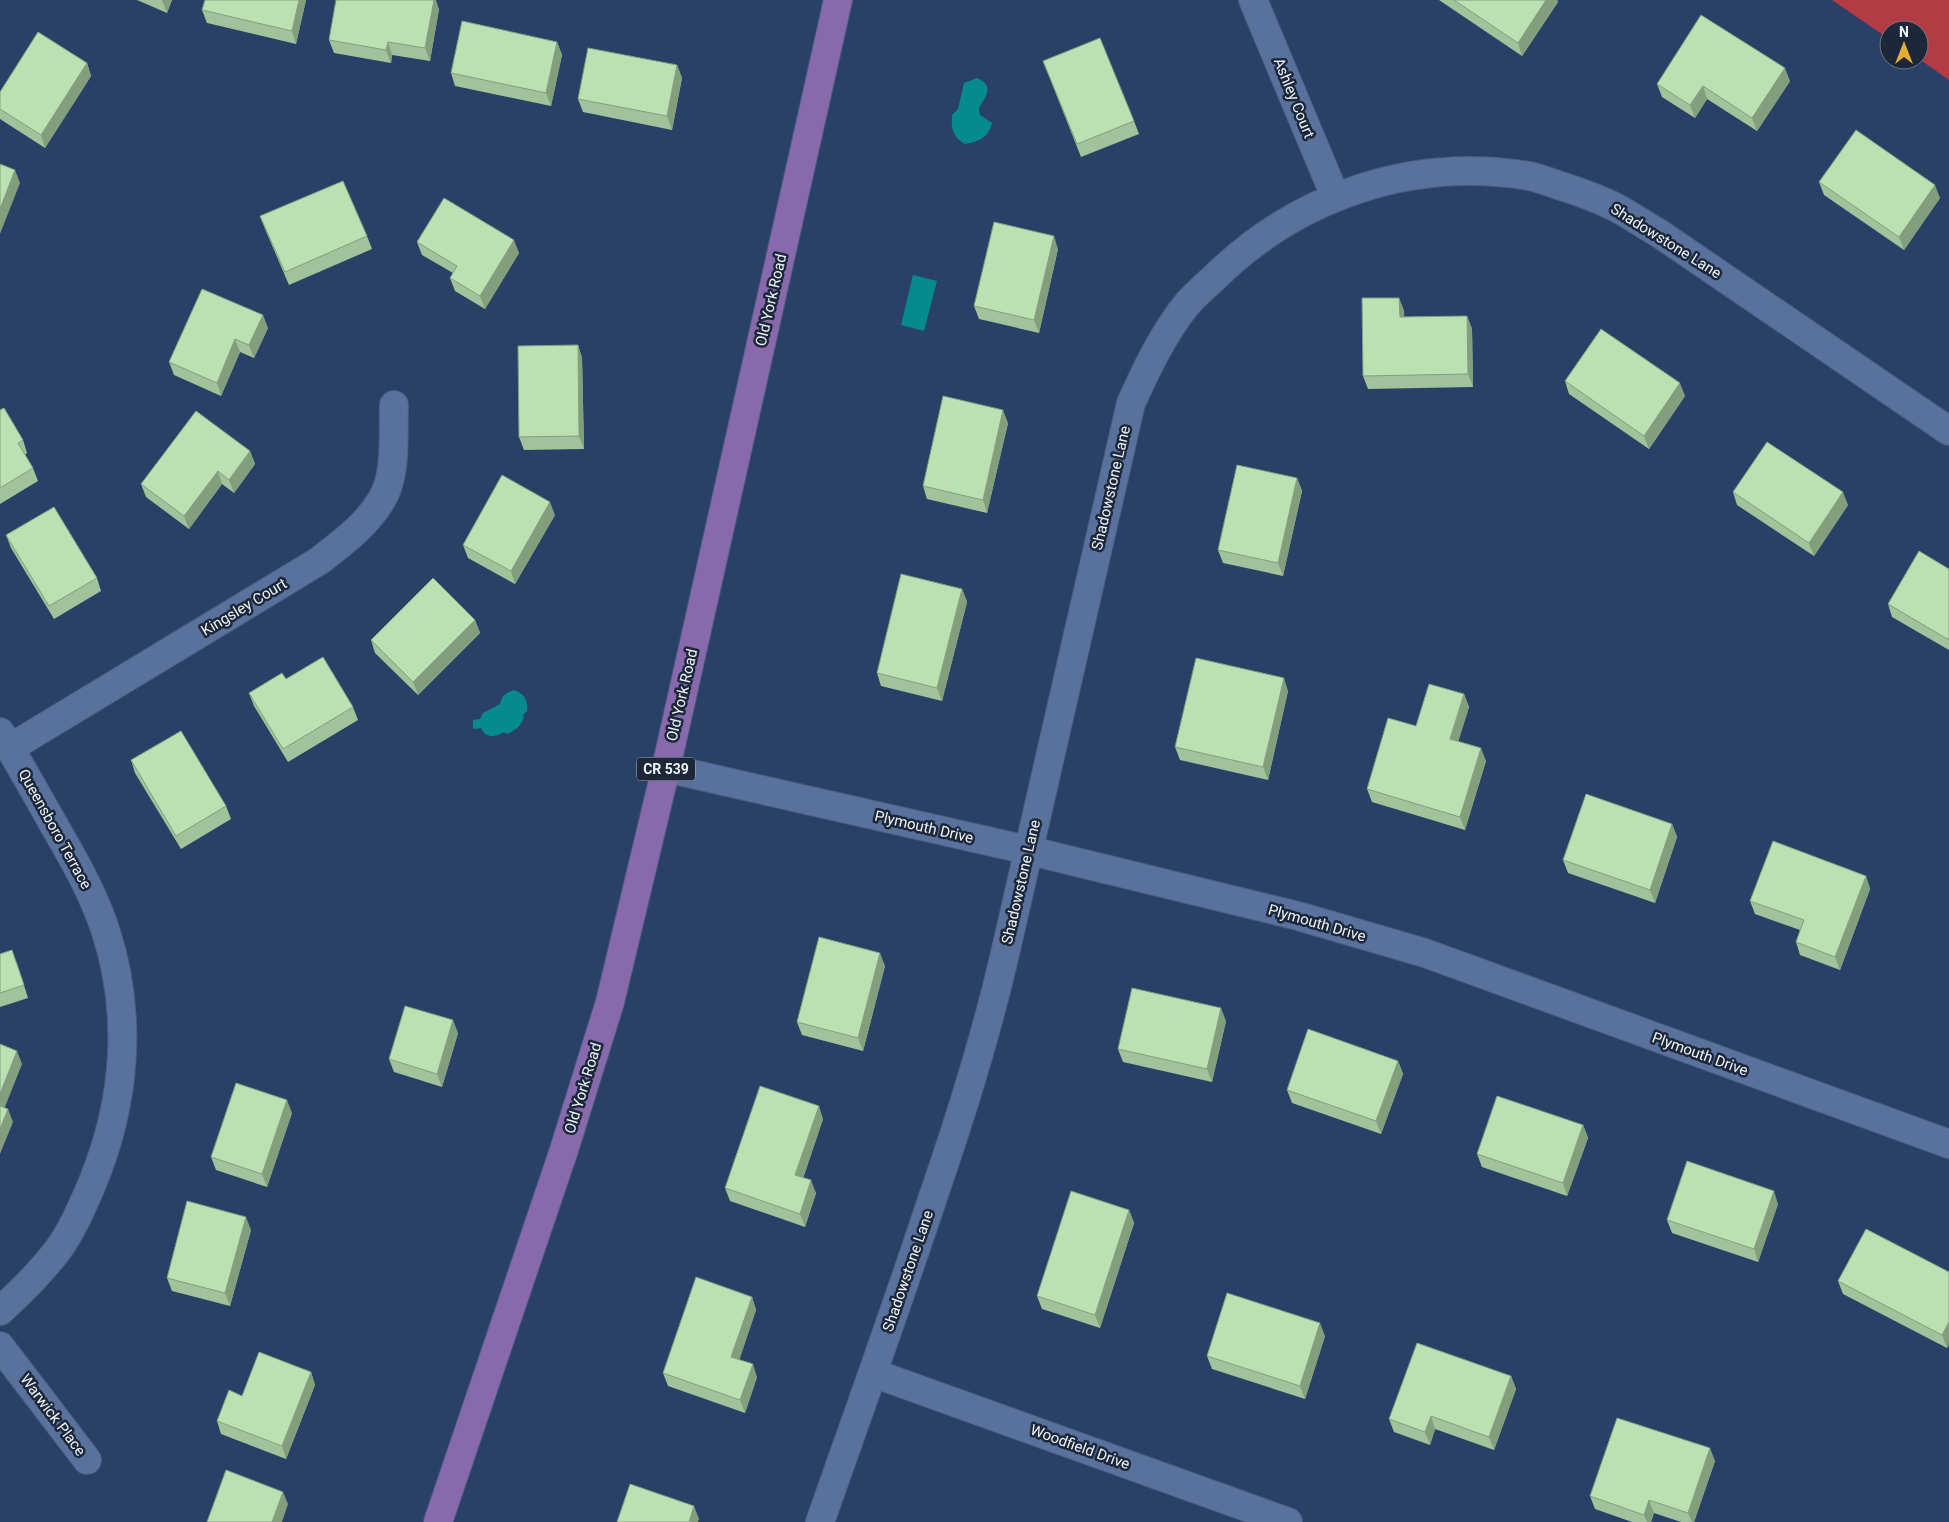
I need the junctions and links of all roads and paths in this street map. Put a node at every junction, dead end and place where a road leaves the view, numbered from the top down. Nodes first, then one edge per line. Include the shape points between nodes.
1 (837, 0) edge
2 (1254, 0) edge
3 (1334, 196) junction
4 (394, 405) dead end
5 (1949, 431) edge
6 (5, 740) edge
7 (666, 768) junction
8 (1028, 850) junction
9 (1949, 1144) edge
10 (0, 1312) edge
11 (0, 1346) edge
12 (873, 1373) junction
13 (87, 1460) dead end
14 (438, 1522) edge
15 (820, 1522) edge
16 (1288, 1522) edge

1 - 7 main road, Old York Road / CR 539
2 - 3 street, Ashley Court
3 - 5 street, Shadowstone Lane via 1388,180 1436,173 1488,172 1531,177 1614,206
3 - 8 street, Shadowstone Lane via 1282,224 1236,256 1188,304 1158,348 1131,403
4 - 6 street, Kingsley Court via 390,476 383,498 358,529 319,561
6 - 10 street, Queensboro Terrace via 85,880 104,928 121,998 122,1049 118,1097 109,1136 81,1209 57,1250
7 - 8 street, Plymouth Drive
7 - 14 main road, Old York Road / CR 539 via 610,1002 564,1150
8 - 9 street, Plymouth Drive via 1298,916 1425,953
8 - 12 street, Shadowstone Lane via 1000,977 960,1118
11 - 13 street, Warwick Place
12 - 15 street, Shadowstone Lane
12 - 16 street, Woodfield Drive

